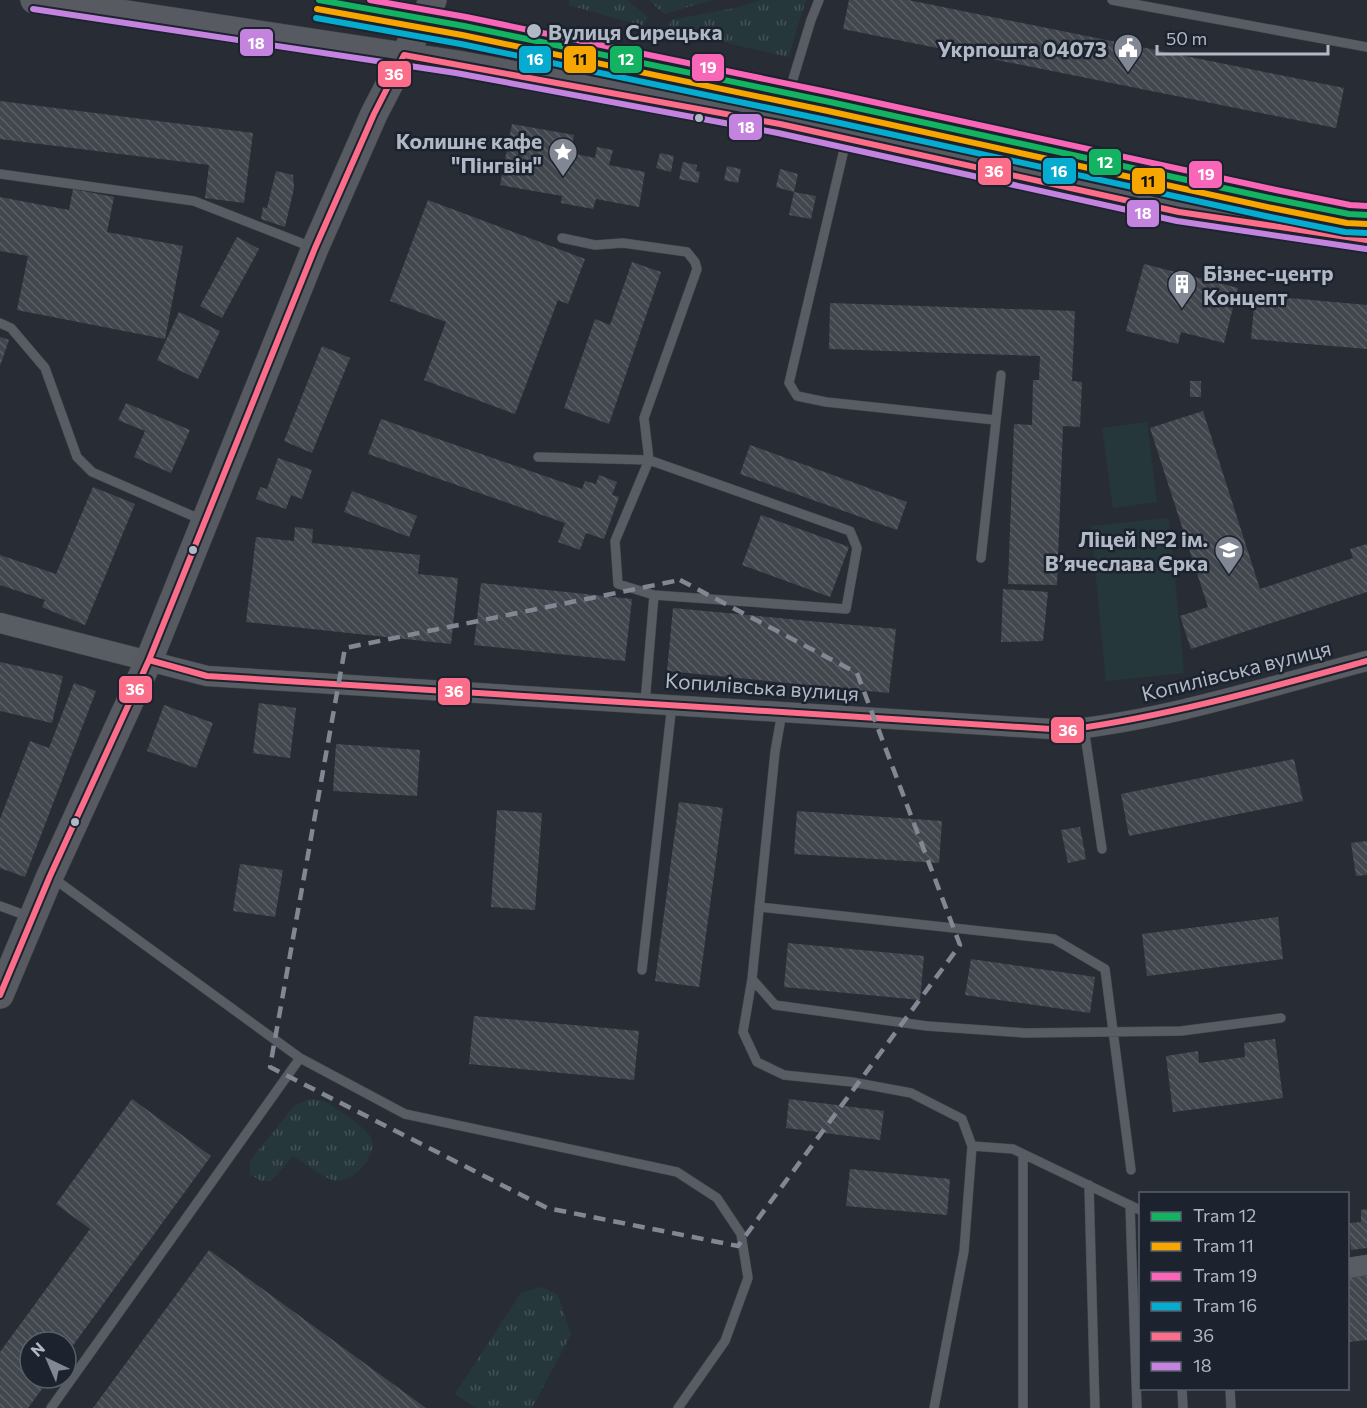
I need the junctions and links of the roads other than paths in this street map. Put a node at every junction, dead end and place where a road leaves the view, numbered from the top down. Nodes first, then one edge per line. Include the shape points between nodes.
1 (34, 0) edge
2 (433, 0) edge
3 (819, 0) edge
4 (1112, 0) edge
5 (1367, 47) edge
6 (404, 55) junction
7 (780, 124) junction
8 (846, 139) junction
9 (0, 174) edge
10 (562, 238) dead end
11 (1367, 240) edge
12 (315, 248) junction
13 (0, 323) edge
14 (1001, 375) dead end
15 (995, 420) junction
16 (538, 457) dead end
17 (649, 460) junction
18 (204, 521) junction
19 (981, 558) dead end
20 (654, 595) junction
21 (0, 623) edge
22 (149, 660) junction
23 (1367, 661) edge
24 (645, 703) junction
25 (672, 705) junction
26 (782, 711) junction
27 (1084, 728) junction
28 (1102, 849) dead end
29 (50, 876) junction
30 (0, 906) edge
31 (759, 907) junction
32 (32, 918) junction
33 (642, 970) dead end
34 (752, 979) junction
35 (0, 995) edge
36 (1281, 1018) dead end
37 (1113, 1031) junction
38 (300, 1058) junction
39 (972, 1146) junction
40 (1023, 1154) junction
41 (1131, 1170) dead end
42 (1089, 1185) junction
43 (1130, 1205) junction
44 (1139, 1210) edge
45 (1367, 1265) edge
46 (1349, 1268) edge
47 (1182, 1390) edge
48 (1230, 1390) edge
49 (51, 1408) edge
50 (678, 1408) edge
51 (934, 1408) edge
52 (1023, 1408) edge
53 (1095, 1408) edge
54 (1137, 1408) edge
55 (1183, 1408) edge
56 (1231, 1408) edge

1 - 6 main road
2 - 6 main road
3 - 7 lane
4 - 5 lane
6 - 7 main road
6 - 12 main road
7 - 8 main road
8 - 11 main road via 1179,212
8 - 15 lane via 789,383 797,396 826,402
9 - 12 lane via 194,201
10 - 17 lane via 596,245 623,243 687,252 697,266 644,418
12 - 18 main road
13 - 18 lane via 11,328 45,368 83,465
14 - 15 lane
15 - 19 lane
16 - 17 lane
17 - 20 lane via 615,541 618,584
17 - 20 lane via 849,531 857,548 846,609
18 - 22 main road
20 - 24 lane
21 - 22 street, Копилівська вулиця
22 - 24 street, Копилівська вулиця via 207,675
22 - 29 main road
23 - 27 street, Копилівська вулиця via 1218,702
24 - 25 street, Копилівська вулиця
25 - 26 street, Копилівська вулиця
25 - 33 lane
26 - 27 street, Копилівська вулиця via 1066,730
26 - 31 lane
27 - 28 lane
29 - 32 main road
29 - 38 lane
30 - 32 lane
31 - 34 lane
31 - 37 lane via 1054,939 1105,969
32 - 35 main road
34 - 37 lane via 775,1005 927,1026 1025,1033
34 - 39 lane via 743,1032 757,1062 784,1075 911,1093 962,1119
36 - 37 lane via 1181,1031
37 - 41 lane
38 - 49 lane
38 - 50 lane via 405,1114 677,1172 717,1198 741,1234 748,1278 725,1341
39 - 40 lane via 1013,1149
39 - 51 lane via 964,1251
40 - 42 lane
40 - 52 lane
42 - 43 lane
42 - 53 lane
43 - 44 lane
43 - 54 lane
45 - 46 street
47 - 55 lane
48 - 56 lane

